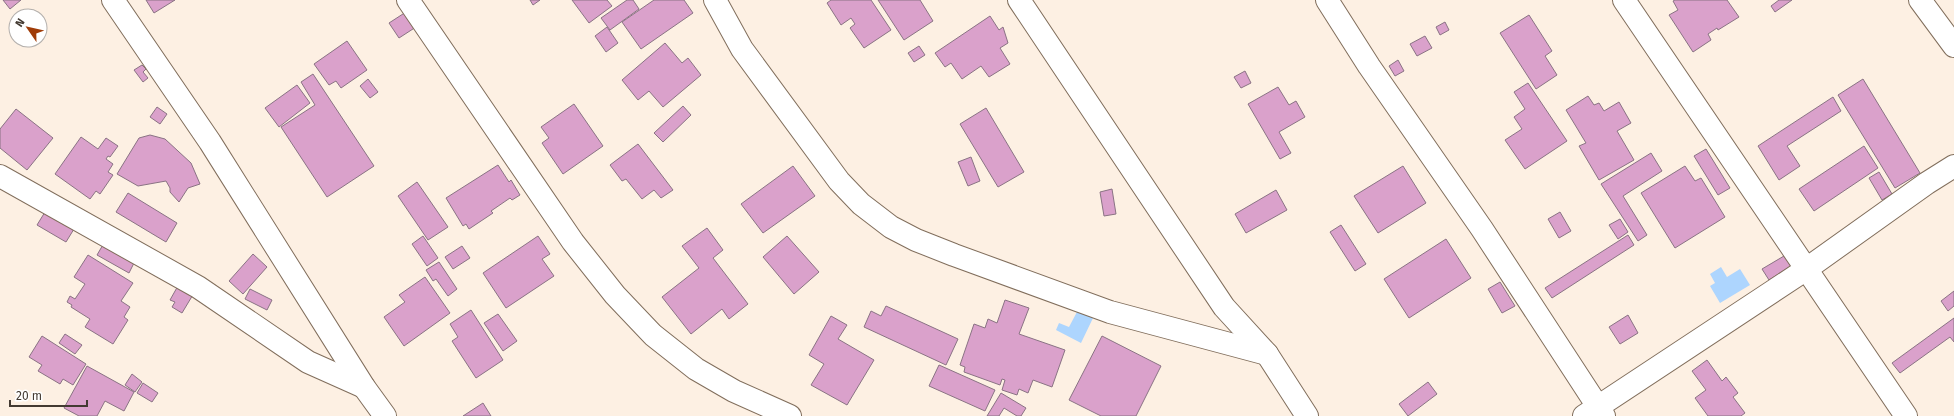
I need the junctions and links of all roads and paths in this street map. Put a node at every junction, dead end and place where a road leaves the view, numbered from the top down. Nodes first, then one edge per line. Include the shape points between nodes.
1 (113, 0) edge
2 (408, 0) edge
3 (715, 0) edge
4 (1019, 0) edge
5 (1327, 0) edge
6 (1624, 0) edge
7 (1920, 0) edge
8 (1954, 46) edge
9 (1954, 166) edge
10 (0, 176) edge
11 (1805, 270) junction
12 (1267, 354) junction
13 (364, 387) junction
14 (1595, 413) edge
15 (385, 416) edge
16 (790, 416) edge
17 (1307, 416) edge
18 (1906, 416) edge

1 - 13 street via 210,142
2 - 16 street via 573,242 615,295 653,335 696,369 734,391
3 - 12 street via 742,49 839,181 860,204 891,227 954,256 1110,312
4 - 12 street via 1224,307
5 - 14 street via 1369,66 1482,229
6 - 11 street
7 - 8 street
9 - 11 street
10 - 13 street via 198,287 308,362
11 - 14 street
11 - 18 street
12 - 17 street
13 - 15 street

